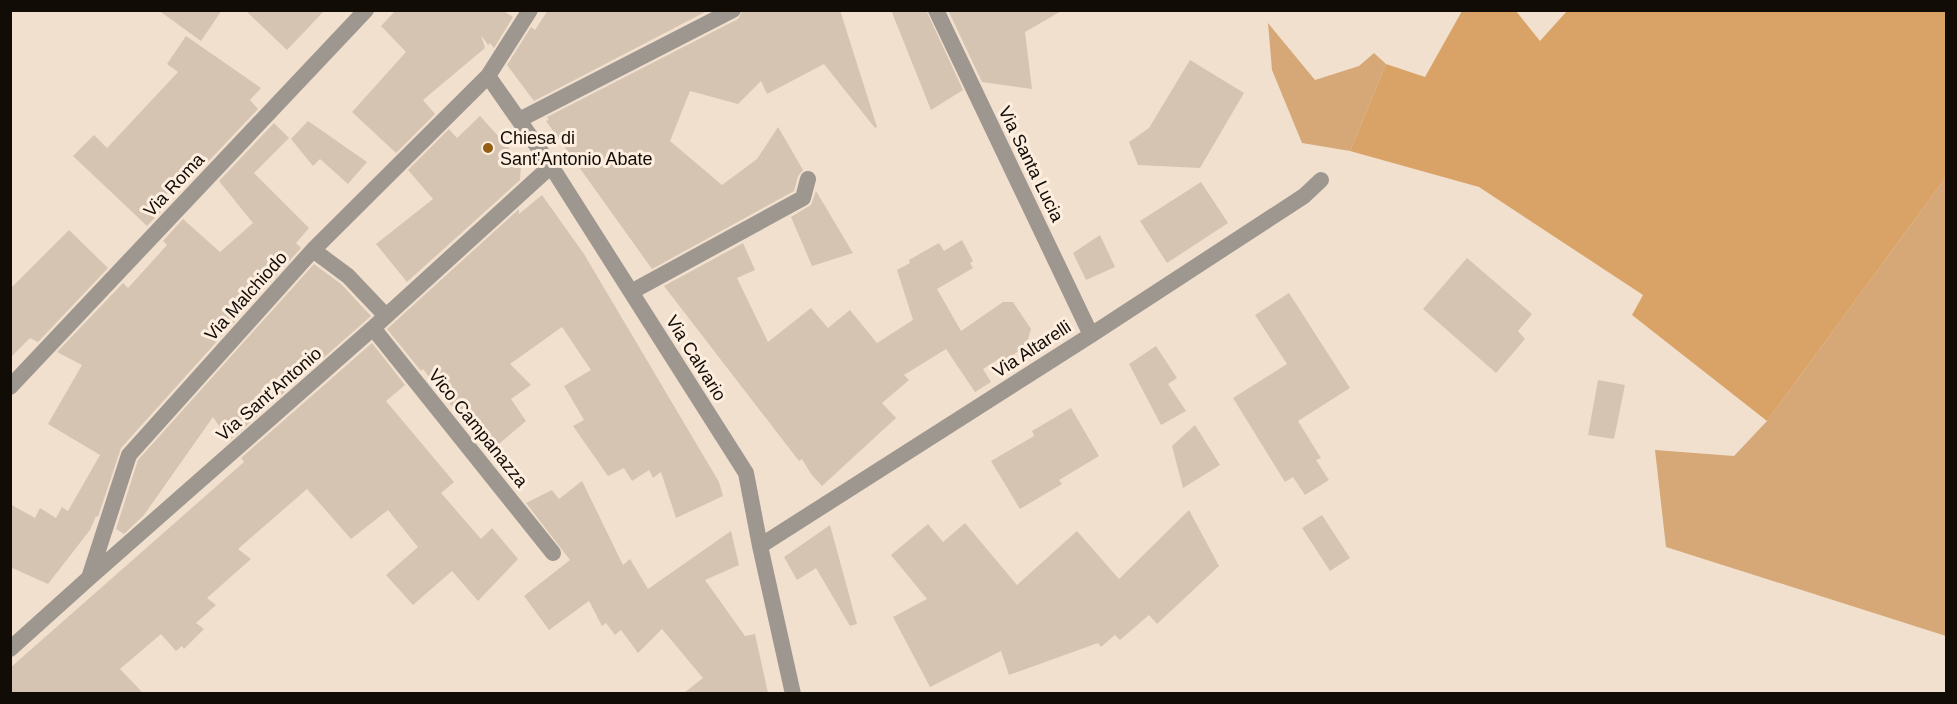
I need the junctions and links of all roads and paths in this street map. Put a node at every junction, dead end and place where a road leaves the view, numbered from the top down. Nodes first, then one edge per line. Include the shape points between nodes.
1 (366, 10) edge
2 (530, 10) edge
3 (733, 10) edge
4 (936, 10) edge
5 (488, 76) junction
6 (519, 120) junction
7 (551, 166) junction
8 (808, 179) dead end
9 (1321, 180) dead end
10 (313, 250) junction
11 (631, 292) junction
12 (386, 316) junction
13 (374, 328) junction
14 (1091, 335) junction
15 (10, 387) edge
16 (760, 546) junction
17 (552, 553) dead end
18 (89, 578) junction
19 (10, 649) edge
20 (793, 693) edge

1 - 15 street, Via Roma
2 - 5 street, Via Malchiodo
3 - 6 street
4 - 14 street, Via Santa Lucia
5 - 6 street, Via Calvario
5 - 10 street, Via Malchiodo
6 - 7 street, Via Calvario
7 - 11 street, Via Calvario
7 - 12 street, Via Sant'Antonio
8 - 11 street via 803,198
9 - 14 street, Via Altarelli via 1304,196
10 - 12 street via 348,276
10 - 18 street, Via Malchiodo via 129,455
11 - 16 street, Via Calvario via 746,473
12 - 13 street, Via Sant'Antonio
13 - 17 street, Vico Campanazza
13 - 18 street, Via Sant'Antonio
14 - 16 street, Via Altarelli
16 - 20 street, Via Calvario
18 - 19 street, Via Sant'Antonio

